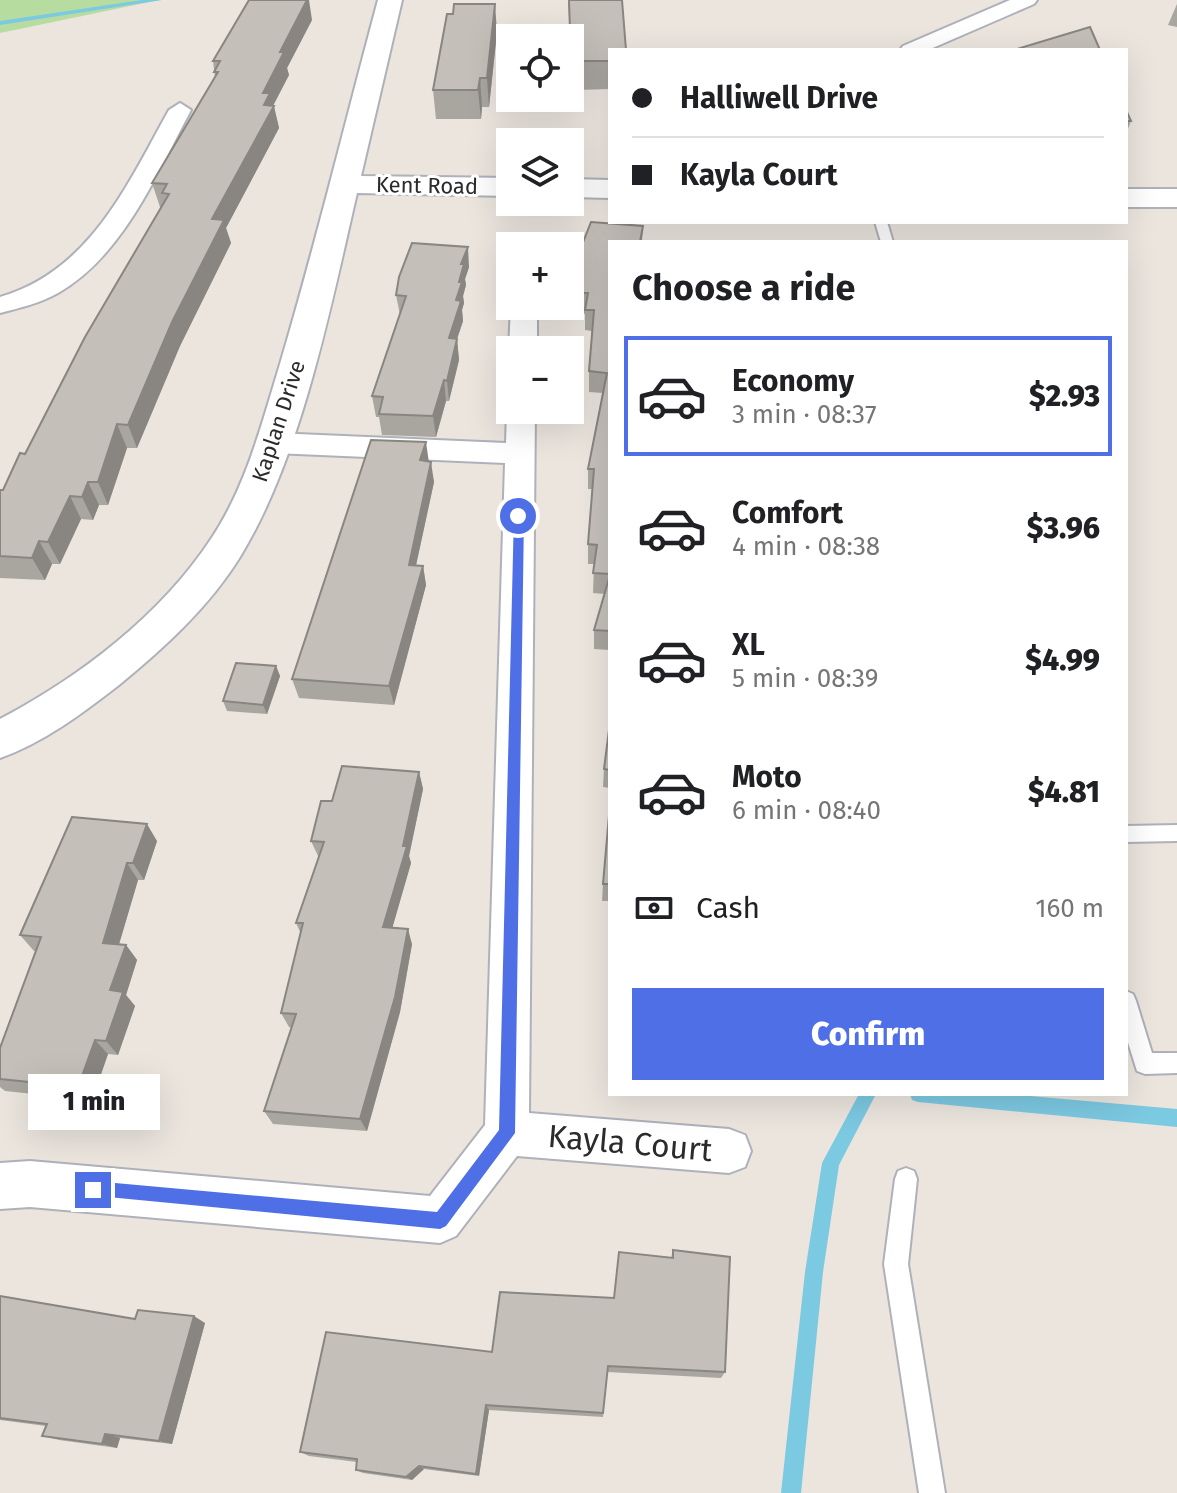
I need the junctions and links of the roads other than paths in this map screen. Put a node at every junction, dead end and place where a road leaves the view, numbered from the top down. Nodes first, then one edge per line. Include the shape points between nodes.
1 (390, 0) edge
2 (1027, 0) edge
3 (915, 48) edge
4 (180, 110) dead end
5 (344, 184) junction
6 (496, 187) edge
7 (584, 188) edge
8 (608, 189) edge
9 (1128, 198) edge
10 (1177, 198) edge
11 (0, 305) edge
12 (521, 424) edge
13 (274, 443) junction
14 (520, 454) junction
15 (0, 740) edge
16 (1177, 833) edge
17 (1128, 834) edge
18 (1128, 1008) edge
19 (1177, 1063) edge
20 (507, 1133) junction
21 (729, 1151) dead end
22 (906, 1179) dead end
23 (0, 1186) edge
24 (932, 1493) edge

1 - 5 street, Kaplan Drive
2 - 3 street
4 - 11 street via 119,215 81,264 53,285
5 - 6 street, Kent Road
5 - 13 street, Kaplan Drive via 326,267
7 - 8 street
9 - 10 street
12 - 14 street
13 - 14 street
13 - 15 street, Kaplan Drive via 239,526 187,596 91,682
14 - 20 street
16 - 17 lane
18 - 19 lane via 1145,1064
20 - 21 street, Kayla Court
20 - 23 street via 440,1220 30,1184
22 - 24 lane via 896,1264

